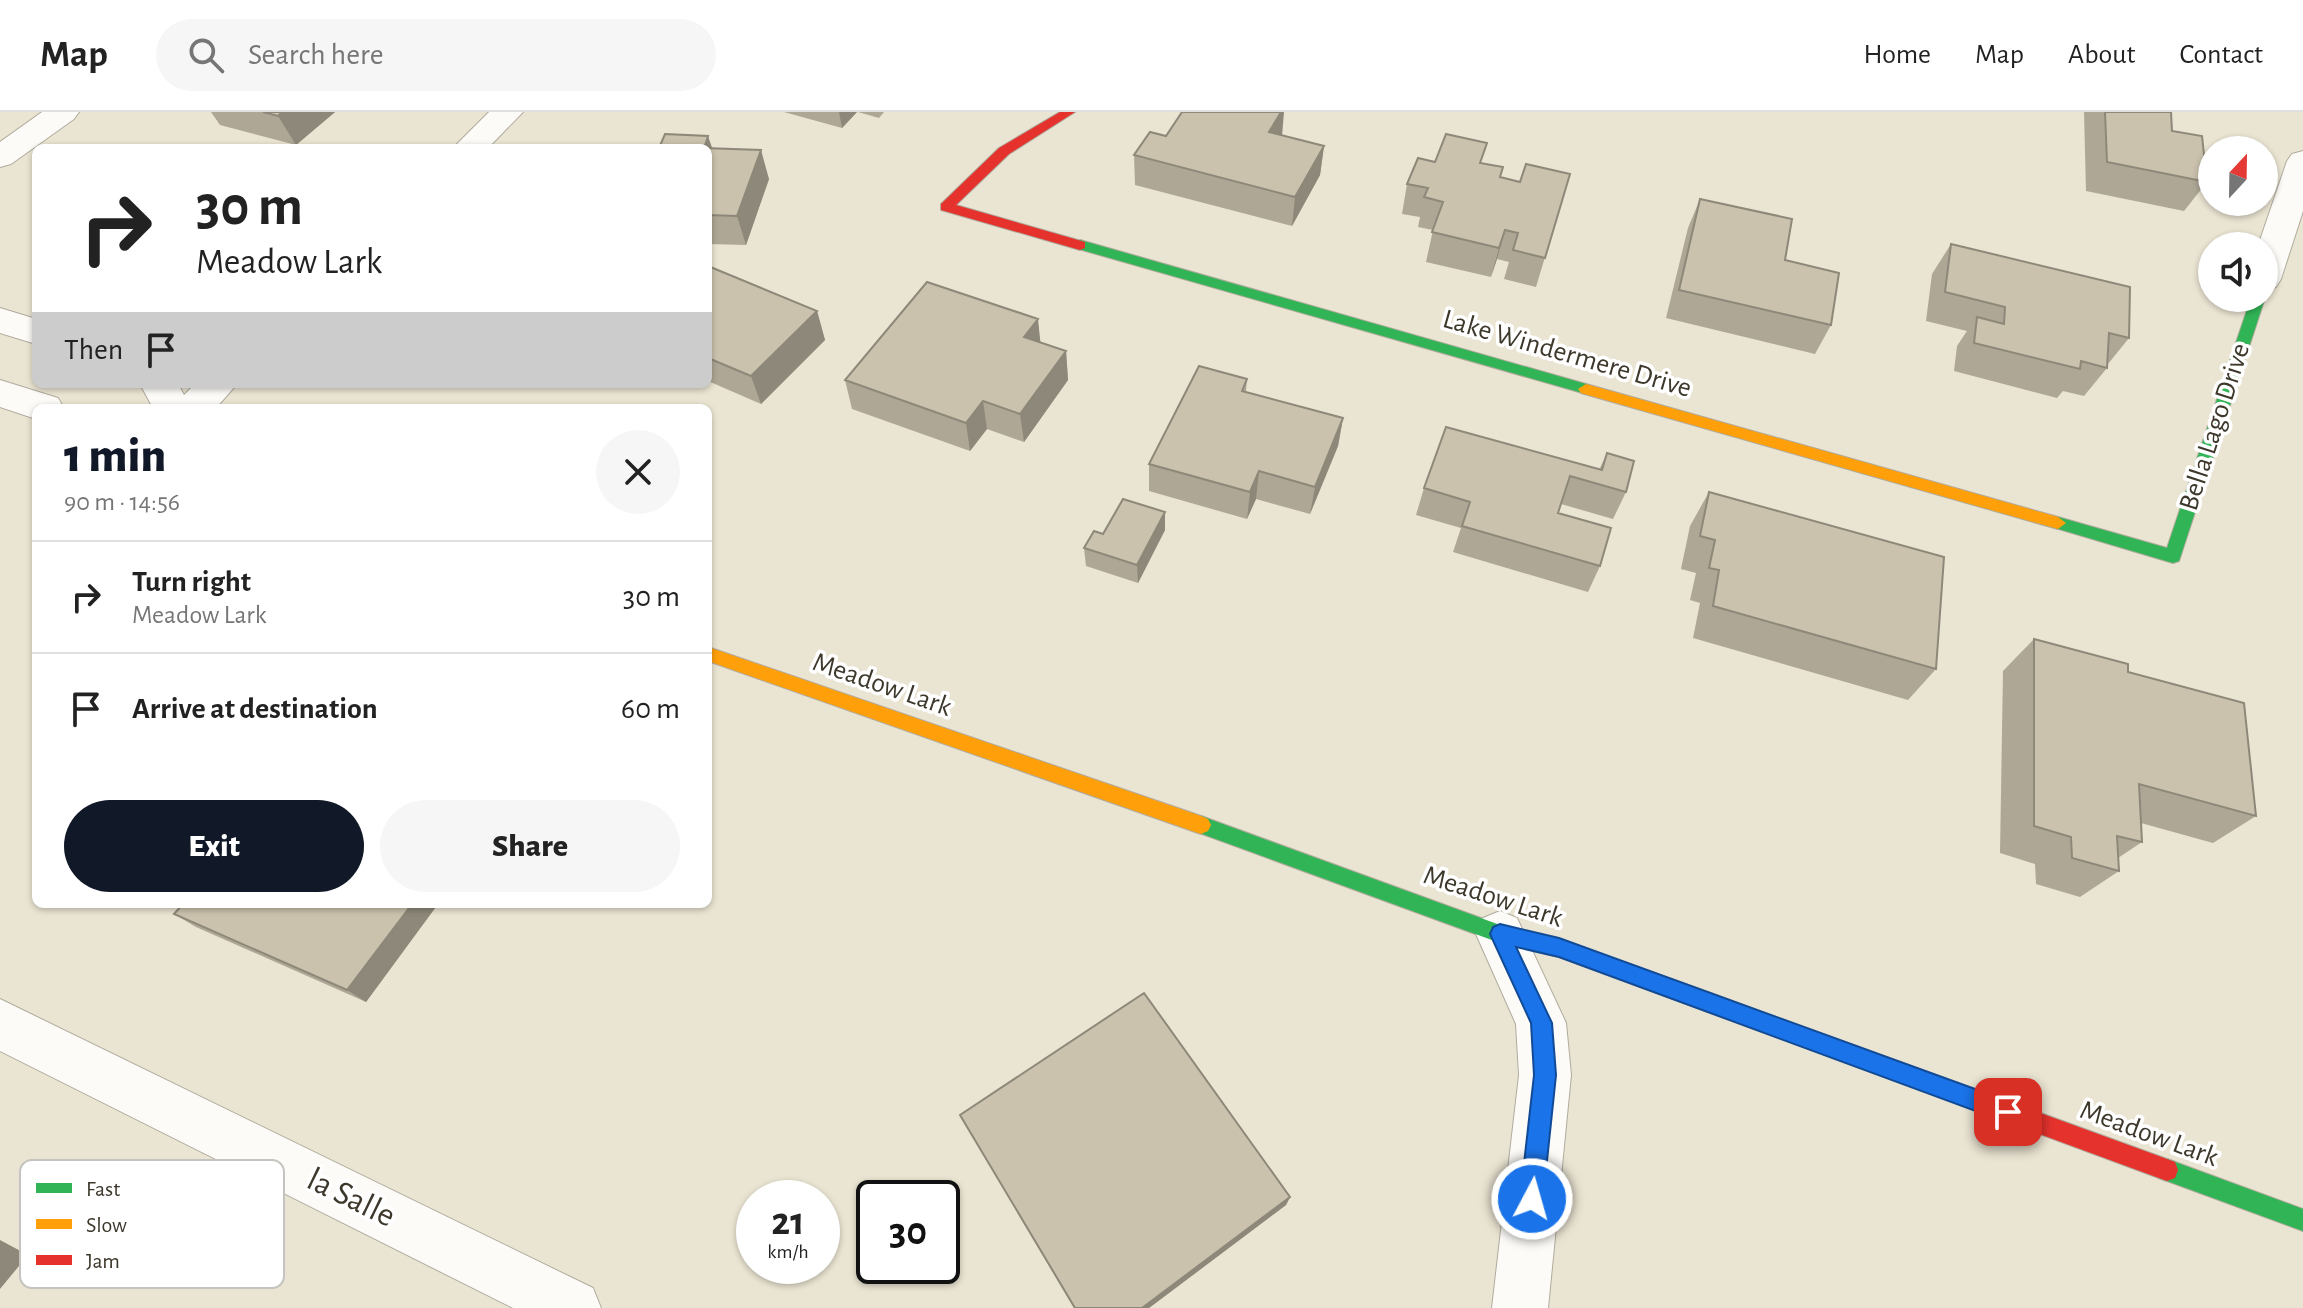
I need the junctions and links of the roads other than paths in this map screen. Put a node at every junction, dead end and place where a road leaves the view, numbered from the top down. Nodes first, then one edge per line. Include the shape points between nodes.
1 (63, 112) edge
2 (507, 112) edge
3 (1069, 112) edge
4 (473, 144) edge
5 (0, 157) edge
6 (2303, 161) edge
7 (2278, 237) edge
8 (2253, 312) edge
9 (0, 320) edge
10 (32, 331) edge
11 (214, 388) edge
12 (0, 393) edge
13 (33, 404) edge
14 (197, 404) edge
15 (2173, 556) joint
16 (712, 655) edge
17 (1500, 934) junction
18 (0, 1024) edge
19 (274, 1160) edge
20 (284, 1165) edge
21 (2303, 1220) edge
22 (573, 1308) edge
23 (1520, 1308) edge

1 - 5 street
2 - 4 street
3 - 15 street, Lake Windermere Drive via 1004,151 946,207
6 - 7 street
8 - 15 street, Bella Lago Drive
9 - 10 street
11 - 14 street
12 - 13 street
16 - 17 street, Meadow Lark
17 - 21 street, Meadow Lark via 1559,948
17 - 23 street via 1541,1023 1545,1075
18 - 19 street, la Salle
20 - 22 street, la Salle

